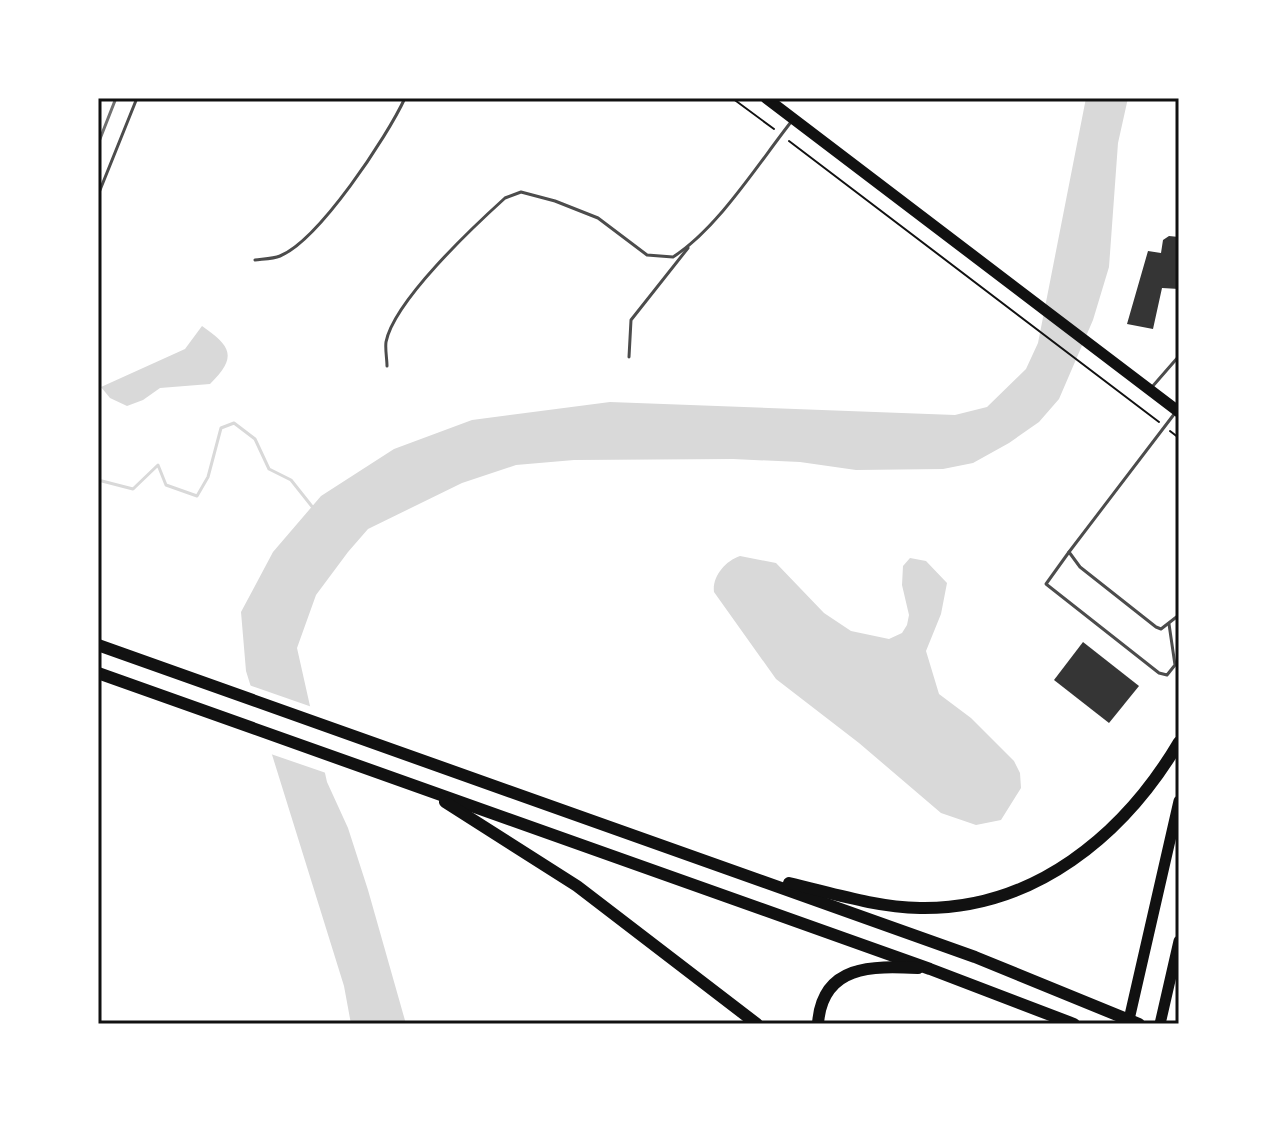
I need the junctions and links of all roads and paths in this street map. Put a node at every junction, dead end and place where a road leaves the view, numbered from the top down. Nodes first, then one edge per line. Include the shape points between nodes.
1 (137, 98) edge
2 (405, 98) edge
3 (732, 98) edge
4 (766, 98) edge
5 (793, 119) junction
6 (781, 135) junction
7 (98, 195) edge
8 (689, 244) junction
9 (255, 260) dead end
10 (1179, 356) edge
11 (629, 357) dead end
12 (387, 366) dead end
13 (1150, 390) junction
14 (1178, 411) edge
15 (1165, 427) junction
16 (1179, 438) edge
17 (1069, 552) junction
18 (1179, 614) edge
19 (1169, 624) junction
20 (98, 645) edge
21 (98, 673) edge
22 (1179, 742) edge
23 (422, 788) junction
24 (1179, 801) edge
25 (727, 869) junction
26 (1179, 941) edge
27 (930, 969) junction
28 (757, 1024) edge
29 (818, 1024) edge
30 (1074, 1024) edge
31 (1128, 1024) edge
32 (1139, 1024) edge
33 (1160, 1024) edge

1 - 7 lane
2 - 9 lane via 391,128 316,228 280,256
3 - 6 path
4 - 5 main road
5 - 6 lane
5 - 13 main road
6 - 8 lane
6 - 15 path
8 - 11 lane via 631,320
8 - 12 lane via 673,257 647,255 598,218 521,192 505,198 424,279 391,328 385,343
10 - 13 lane
13 - 14 main road
14 - 15 lane
15 - 16 path
15 - 17 lane
17 - 19 lane via 1080,567 1156,627
17 - 19 lane via 1046,584 1167,675 1175,665
18 - 19 lane
20 - 25 highway
21 - 23 highway
22 - 25 highway via 1141,799 1111,831 1056,872 997,896 938,907 886,905
23 - 27 highway
23 - 28 highway via 566,879
24 - 31 main road
25 - 32 highway via 975,957
26 - 33 main road
27 - 29 highway via 872,966 851,972 826,996
27 - 30 highway

